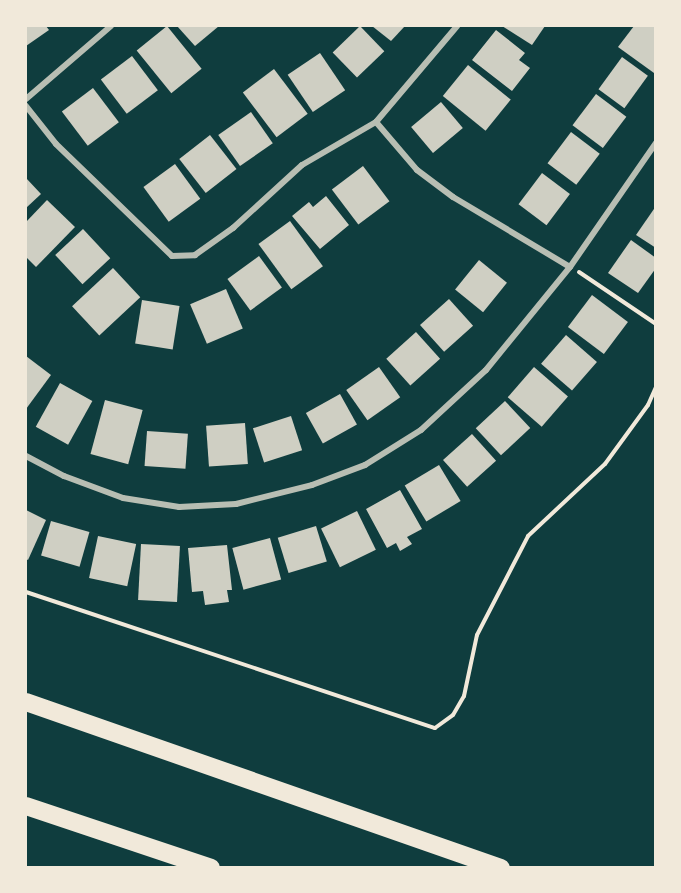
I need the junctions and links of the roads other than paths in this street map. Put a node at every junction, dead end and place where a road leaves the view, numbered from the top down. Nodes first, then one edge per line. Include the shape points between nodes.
1 (111, 26) edge
2 (457, 26) edge
3 (26, 99) edge
4 (26, 106) edge
5 (376, 122) junction
6 (656, 143) edge
7 (570, 267) junction
8 (26, 456) edge
9 (26, 702) edge
10 (26, 806) edge
11 (211, 867) edge
12 (501, 867) edge

1 - 3 street
2 - 5 street
4 - 5 street via 56,144 172,255 195,255 233,228 302,165
5 - 7 street via 417,170
6 - 7 street
7 - 8 street via 486,370 421,430 365,465 312,485 236,504 178,507 123,498 64,476
9 - 12 highway
10 - 11 highway

